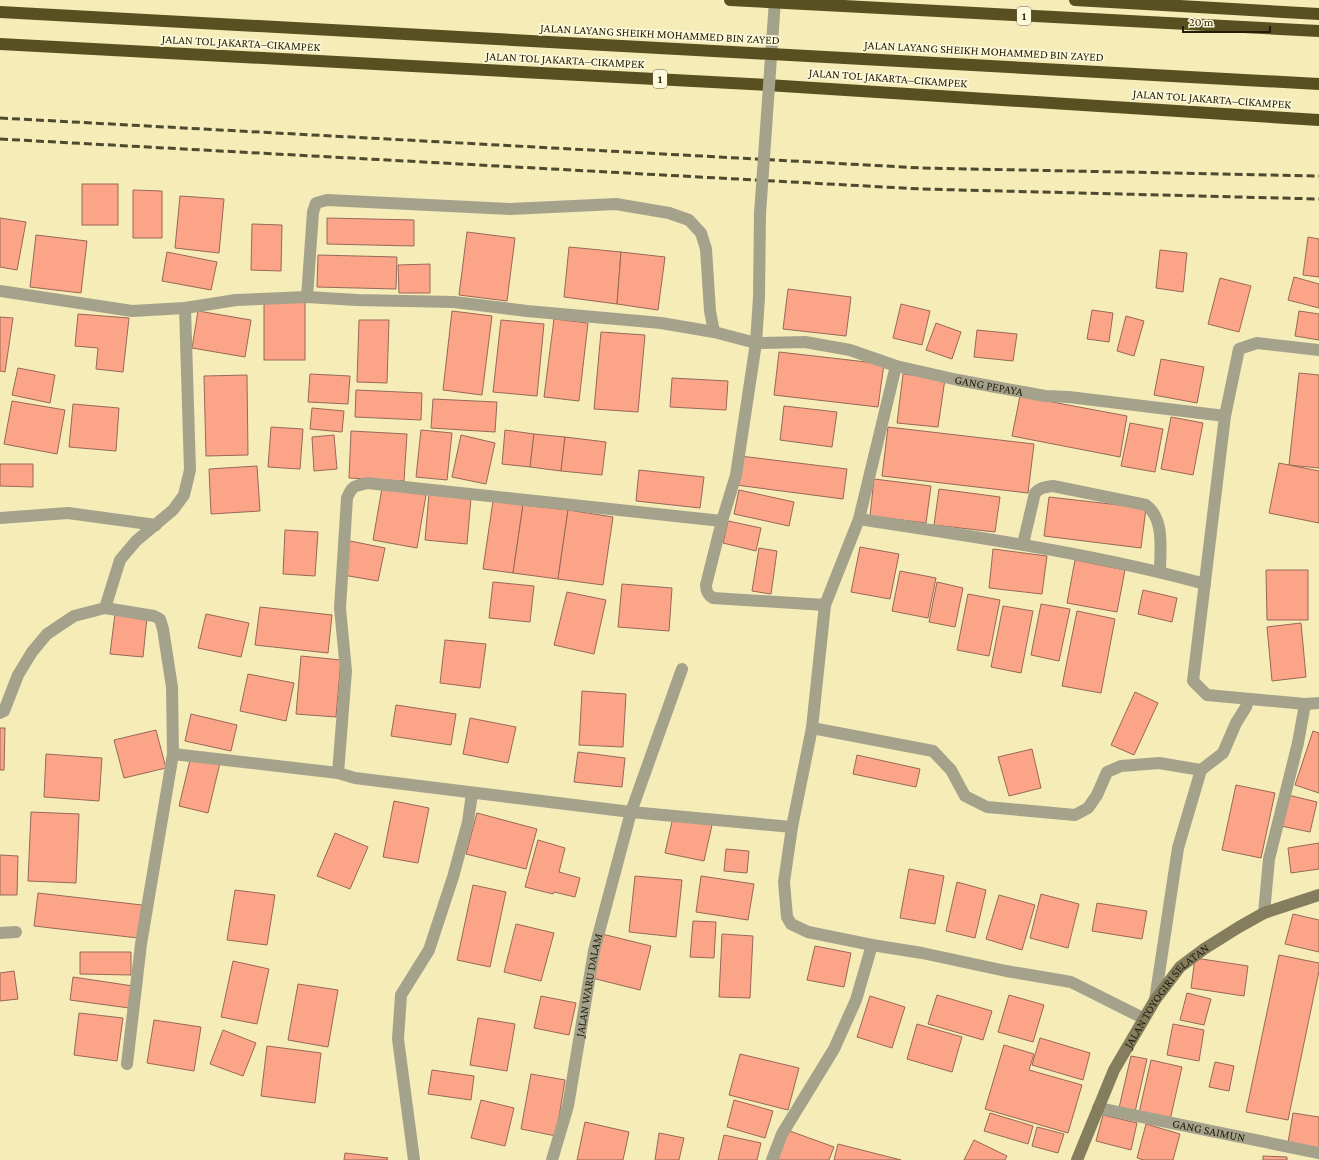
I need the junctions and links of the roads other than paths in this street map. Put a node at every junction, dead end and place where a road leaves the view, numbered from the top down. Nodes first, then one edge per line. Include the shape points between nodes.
1 (730, 0) edge
2 (775, 0) edge
3 (1076, 0) edge
4 (0, 12) edge
5 (1319, 14) edge
6 (1319, 31) edge
7 (0, 44) edge
8 (1319, 84) edge
9 (1319, 120) edge
10 (0, 291) edge
11 (307, 297) junction
12 (185, 308) junction
13 (714, 332) junction
14 (756, 343) junction
15 (1319, 350) edge
16 (896, 366) junction
17 (1225, 416) junction
18 (0, 518) edge
19 (859, 519) junction
20 (722, 521) junction
21 (156, 524) junction
22 (1023, 544) junction
23 (1160, 571) junction
24 (1205, 584) junction
25 (825, 605) junction
26 (105, 608) junction
27 (682, 669) dead end
28 (1248, 699) junction
29 (1319, 703) edge
30 (1305, 704) junction
31 (0, 713) edge
32 (812, 728) junction
33 (173, 754) junction
34 (1201, 770) junction
35 (338, 773) junction
36 (472, 793) junction
37 (631, 812) junction
38 (792, 827) junction
39 (1319, 895) edge
40 (1264, 913) junction
41 (16, 932) dead end
42 (0, 934) edge
43 (872, 945) junction
44 (1155, 1000) junction
45 (1143, 1018) junction
46 (127, 1064) dead end
47 (1098, 1108) junction
48 (1319, 1153) edge
49 (414, 1160) edge
50 (552, 1160) edge
51 (772, 1160) edge
52 (1077, 1160) edge

1 - 6 highway, 1, bridge
2 - 14 street, bridge via 760,214
3 - 5 highway
4 - 8 highway, JALAN LAYANG SHEIKH MOHAMMED BIN ZAYED, bridge
7 - 9 highway, JALAN TOL JAKARTA–CIKAMPEK / 1 via 767,85
10 - 12 street, GANG PEPAYA via 132,311
11 - 12 street, GANG PEPAYA via 236,300
11 - 13 street, GANG PEPAYA via 454,302 661,323
11 - 13 street via 313,212 316,203 327,200 510,209 616,204 669,213 688,220 701,233 706,249
12 - 21 street via 190,470 184,495 173,510
13 - 14 street, GANG PEPAYA
14 - 16 street, GANG PEPAYA via 804,342 835,347
14 - 20 street via 736,475
15 - 17 street via 1257,343 1239,349
16 - 17 street, GANG PEPAYA via 1044,396
16 - 19 street
17 - 24 street
18 - 21 street via 68,513
19 - 22 street
19 - 25 street
20 - 25 street via 706,585 709,595 714,598
20 - 35 street via 367,483 352,487 347,498 340,608 346,671
21 - 26 street via 136,540 120,560
22 - 23 street
22 - 23 street via 1035,493 1039,489 1053,486 1146,505 1150,508 1158,522 1160,534
23 - 24 street
24 - 28 street via 1193,682 1207,695
25 - 32 street
26 - 31 street via 74,616 47,634 18,675 4,711
26 - 33 street via 160,619 172,687
27 - 37 street, JALAN WARU DALAM
28 - 30 street
28 - 34 street via 1223,753
29 - 30 street
30 - 40 street via 1298,743 1269,859
32 - 34 street via 933,751 951,770 965,796 987,807 1075,815 1088,808 1107,772 1121,766 1159,763
32 - 38 street
33 - 35 street
33 - 46 street via 141,944
34 - 44 street via 1178,848
35 - 36 street via 355,778
36 - 37 street
36 - 49 street via 468,822 453,877 429,950 401,995 398,1039
37 - 38 street
37 - 50 street, JALAN WARU DALAM via 594,951 568,1106
38 - 43 street via 784,882 786,917 791,924 808,932
39 - 40 street, JALAN TOYOGIRI SELATAN
40 - 44 street, JALAN TOYOGIRI SELATAN via 1239,926 1180,967
41 - 42 street
43 - 45 street via 1071,982
43 - 51 street via 856,1000 834,1049 782,1134
44 - 45 street, JALAN TOYOGIRI SELATAN
45 - 47 street, JALAN TOYOGIRI SELATAN via 1114,1070
47 - 48 street, GANG SAIMUN
47 - 52 street, JALAN TOYOGIRI SELATAN

